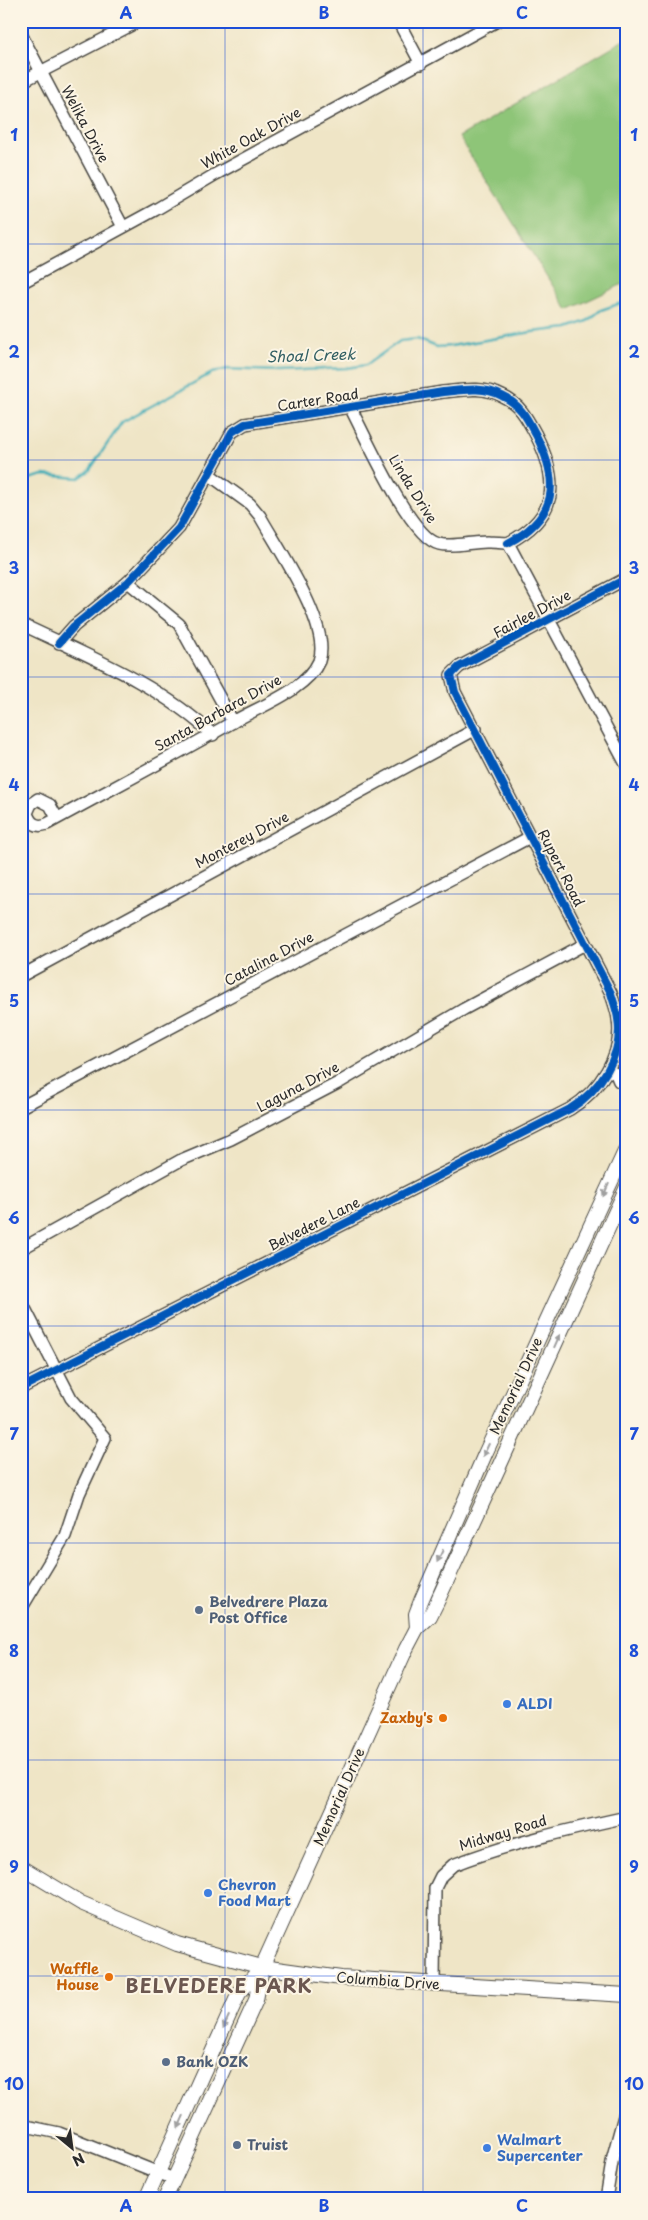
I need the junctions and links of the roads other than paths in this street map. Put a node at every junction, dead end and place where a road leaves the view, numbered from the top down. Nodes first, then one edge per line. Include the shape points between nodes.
1 (139, 21) edge
2 (398, 21) edge
3 (496, 21) edge
4 (21, 34) edge
5 (421, 64) junction
6 (40, 72) junction
7 (21, 82) edge
8 (123, 227) junction
9 (21, 283) edge
10 (350, 407) junction
11 (210, 475) junction
12 (508, 544) junction
13 (627, 578) edge
14 (128, 582) junction
15 (549, 619) junction
16 (21, 624) edge
17 (59, 643) junction
18 (451, 675) joint
19 (233, 722) junction
20 (476, 729) junction
21 (213, 734) junction
22 (627, 766) edge
23 (57, 818) dead end
24 (530, 837) junction
25 (585, 944) junction
26 (21, 976) edge
27 (627, 1067) edge
28 (612, 1072) junction
29 (627, 1084) edge
30 (21, 1108) edge
31 (627, 1147) edge
32 (627, 1187) edge
33 (21, 1249) edge
34 (21, 1301) edge
35 (56, 1370) junction
36 (21, 1388) edge
37 (21, 1609) edge
38 (417, 1628) junction
39 (627, 1817) edge
40 (21, 1867) edge
41 (262, 1967) junction
42 (434, 1984) junction
43 (627, 1995) edge
44 (627, 2105) edge
45 (21, 2125) edge
46 (158, 2174) junction
47 (174, 2179) junction
48 (146, 2199) edge
49 (165, 2199) edge
50 (606, 2199) edge

1 - 6 street
2 - 5 street
3 - 5 street, White Oak Drive
4 - 6 street, Welika Drive
5 - 8 street, White Oak Drive
6 - 7 street
6 - 8 street, Welika Drive
8 - 9 street, White Oak Drive
10 - 11 street, Carter Road via 246,424 232,432
10 - 12 street, Linda Drive via 392,489 426,537 438,544
10 - 12 street, Carter Road via 473,389 490,391 519,406 544,450 553,483 551,497 543,513
11 - 14 street, Carter Road via 179,528
11 - 19 street, Santa Barbara Drive via 250,504 260,516 310,606 320,642 319,661 308,676 277,699
12 - 15 street
13 - 15 street, Fairlee Drive
14 - 17 street, Carter Road via 74,626
14 - 19 street via 179,624
15 - 18 street, Fairlee Drive via 459,667
15 - 22 street
16 - 17 street
17 - 21 street via 156,690
18 - 20 street, Rupert Road via 455,692
19 - 21 street, Santa Barbara Drive
20 - 24 street, Rupert Road
20 - 26 street, Monterey Drive
21 - 23 street, Santa Barbara Drive
24 - 25 street, Rupert Road
24 - 30 street, Catalina Drive
25 - 28 street, Rupert Road via 611,993 618,1019 618,1043
25 - 33 street, Laguna Drive via 464,1009 340,1082 231,1139 181,1160
27 - 28 street
28 - 29 street via 619,1081
28 - 35 street, Belvedere Lane via 570,1109
31 -> 38 main road, Memorial Drive via 471,1484 416,1614
38 -> 32 main road, Memorial Drive via 430,1616 437,1602
34 - 35 street
35 - 36 street, Belvedere Lane
35 - 37 street via 72,1398 105,1438 79,1494 68,1531
38 - 41 main road, Memorial Drive
39 - 42 street, Midway Road via 502,1846 446,1870 435,1888
40 - 41 main road, Columbia Drive via 81,1903 177,1944
41 - 42 main road, Columbia Drive via 341,1978
41 -> 46 main road, Memorial Drive via 239,1993
41 - 47 main road, Memorial Drive via 256,2000
42 - 43 main road, Columbia Drive
44 - 50 street via 613,2156
45 - 46 street via 59,2134
46 - 47 street
46 - 48 main road, Memorial Drive
47 - 49 main road, Memorial Drive

